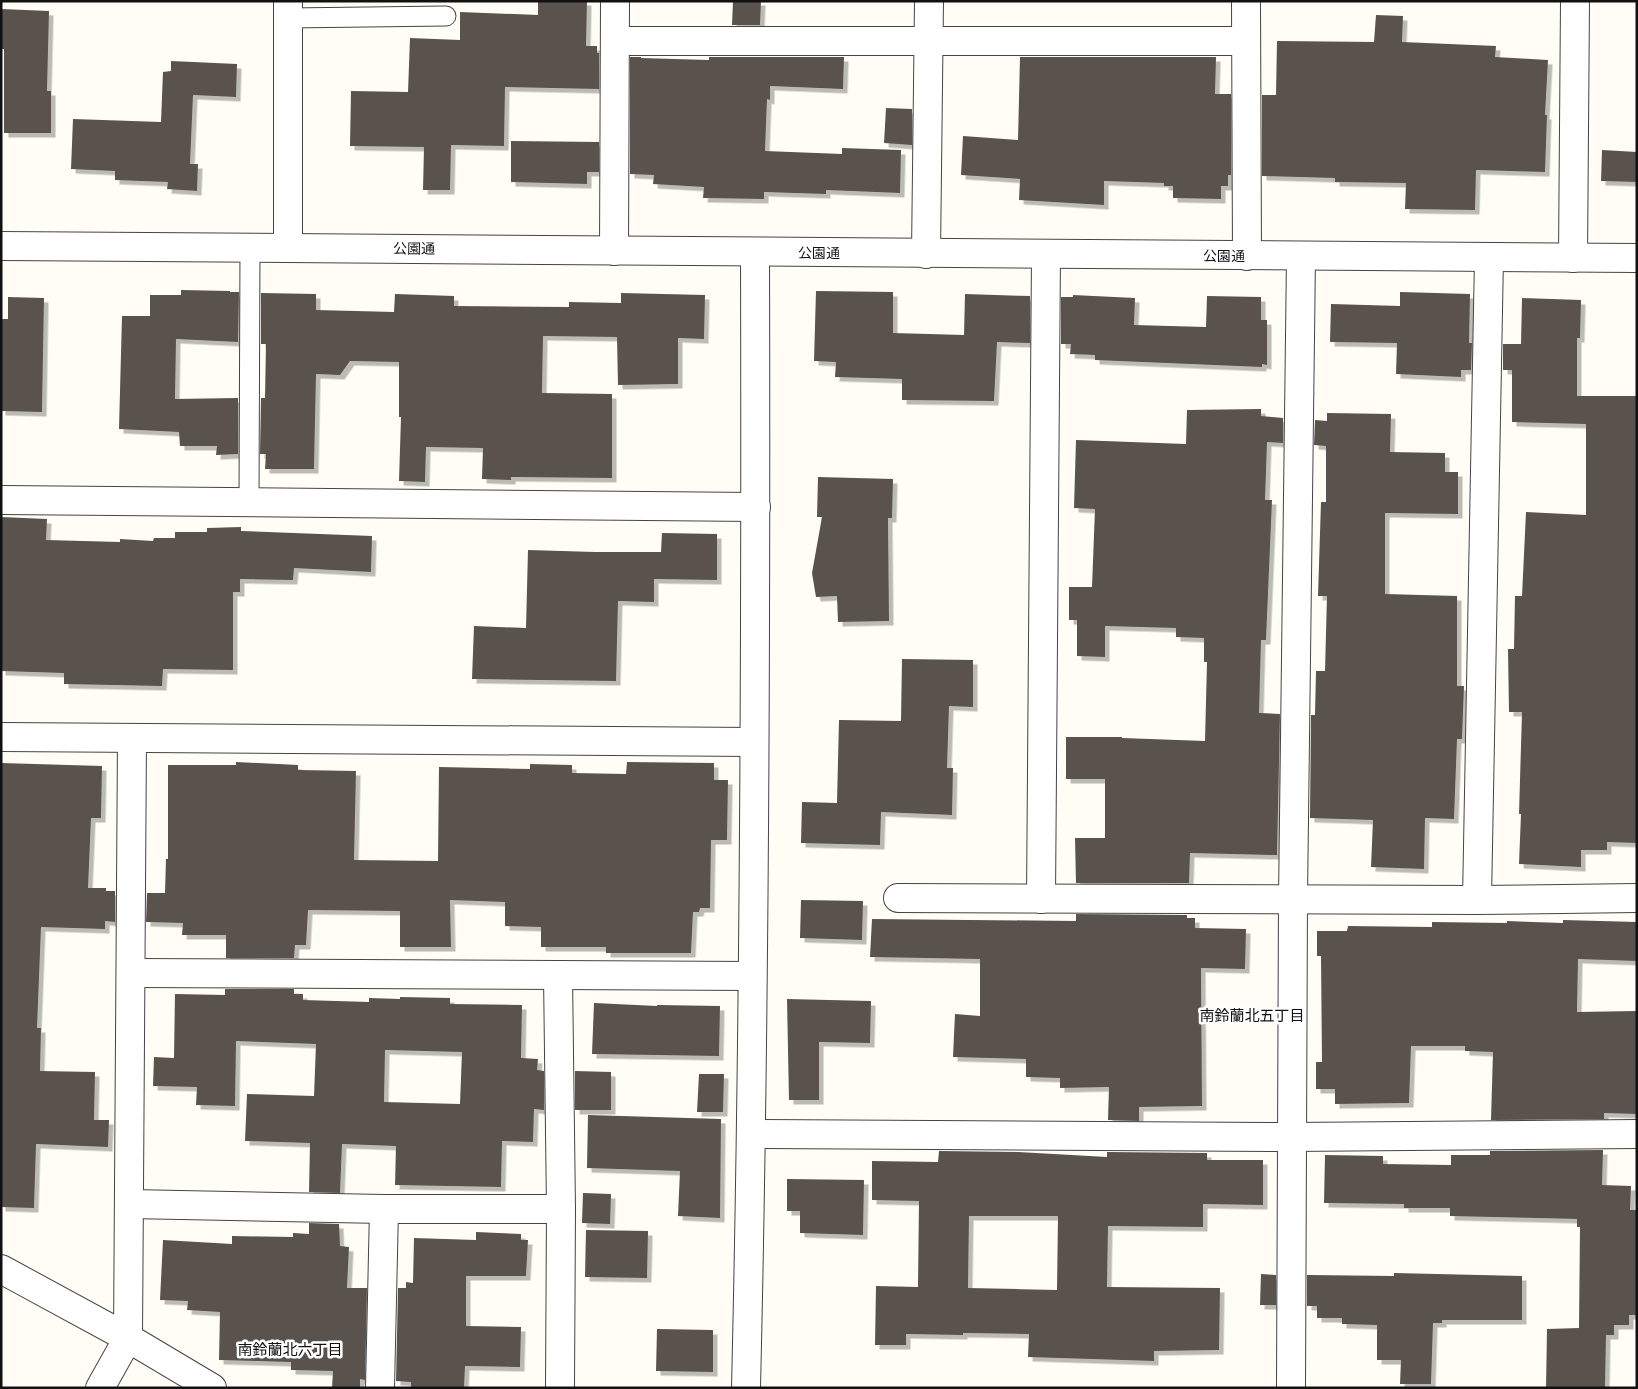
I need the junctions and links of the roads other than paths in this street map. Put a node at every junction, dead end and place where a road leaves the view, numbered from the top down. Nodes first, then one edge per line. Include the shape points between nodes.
1 (615, 1) edge
2 (929, 1) edge
3 (1246, 1) edge
4 (1575, 1) edge
5 (288, 10) edge
6 (446, 16) dead end
7 (929, 40) junction
8 (615, 41) junction
9 (1245, 41) junction
10 (1, 246) edge
11 (250, 248) junction
12 (288, 248) junction
13 (614, 251) junction
14 (755, 253) junction
15 (926, 254) junction
16 (1046, 255) junction
17 (1247, 256) junction
18 (1301, 256) junction
19 (1489, 257) junction
20 (1573, 258) junction
21 (1637, 258) edge
22 (1, 500) edge
23 (249, 502) junction
24 (756, 507) junction
25 (1, 737) edge
26 (132, 738) junction
27 (754, 742) junction
28 (898, 898) dead end
29 (1637, 898) edge
30 (1041, 899) junction
31 (1293, 899) junction
32 (1477, 900) junction
33 (131, 973) junction
34 (558, 975) junction
35 (752, 976) junction
36 (752, 1134) junction
37 (1637, 1134) edge
38 (1292, 1137) junction
39 (130, 1204) junction
40 (384, 1209) junction
41 (561, 1209) junction
42 (1, 1269) edge
43 (128, 1338) junction
44 (100, 1388) edge
45 (212, 1388) edge
46 (380, 1388) edge
47 (560, 1388) edge
48 (746, 1388) edge
49 (1291, 1388) edge

1 - 8 street
2 - 7 street
3 - 9 street
4 - 20 street
5 - 6 lane
5 - 12 street
7 - 8 street
7 - 9 street
7 - 15 street
8 - 13 street
9 - 17 street
10 - 11 street, 公園通
11 - 12 street, 公園通
11 - 23 lane
12 - 13 street, 公園通
13 - 14 street, 公園通
14 - 15 street, 公園通
14 - 24 street
15 - 16 street, 公園通
16 - 17 street, 公園通
16 - 30 street
17 - 18 street, 公園通
18 - 19 street, 公園通
18 - 31 street
19 - 20 street, 公園通
19 - 32 street
20 - 21 street, 公園通
22 - 23 street
23 - 24 street
24 - 27 street
25 - 26 street
26 - 27 street
26 - 33 street
27 - 35 street
28 - 30 street
29 - 32 street
30 - 31 street
31 - 32 street
31 - 38 street
33 - 34 street
33 - 39 street
34 - 35 street
34 - 41 street
35 - 36 street
36 - 38 street
36 - 48 street
37 - 38 street
38 - 49 street
39 - 40 street
39 - 43 street
40 - 41 street
40 - 46 street
41 - 47 street
42 - 43 street
43 - 44 street
43 - 45 street

